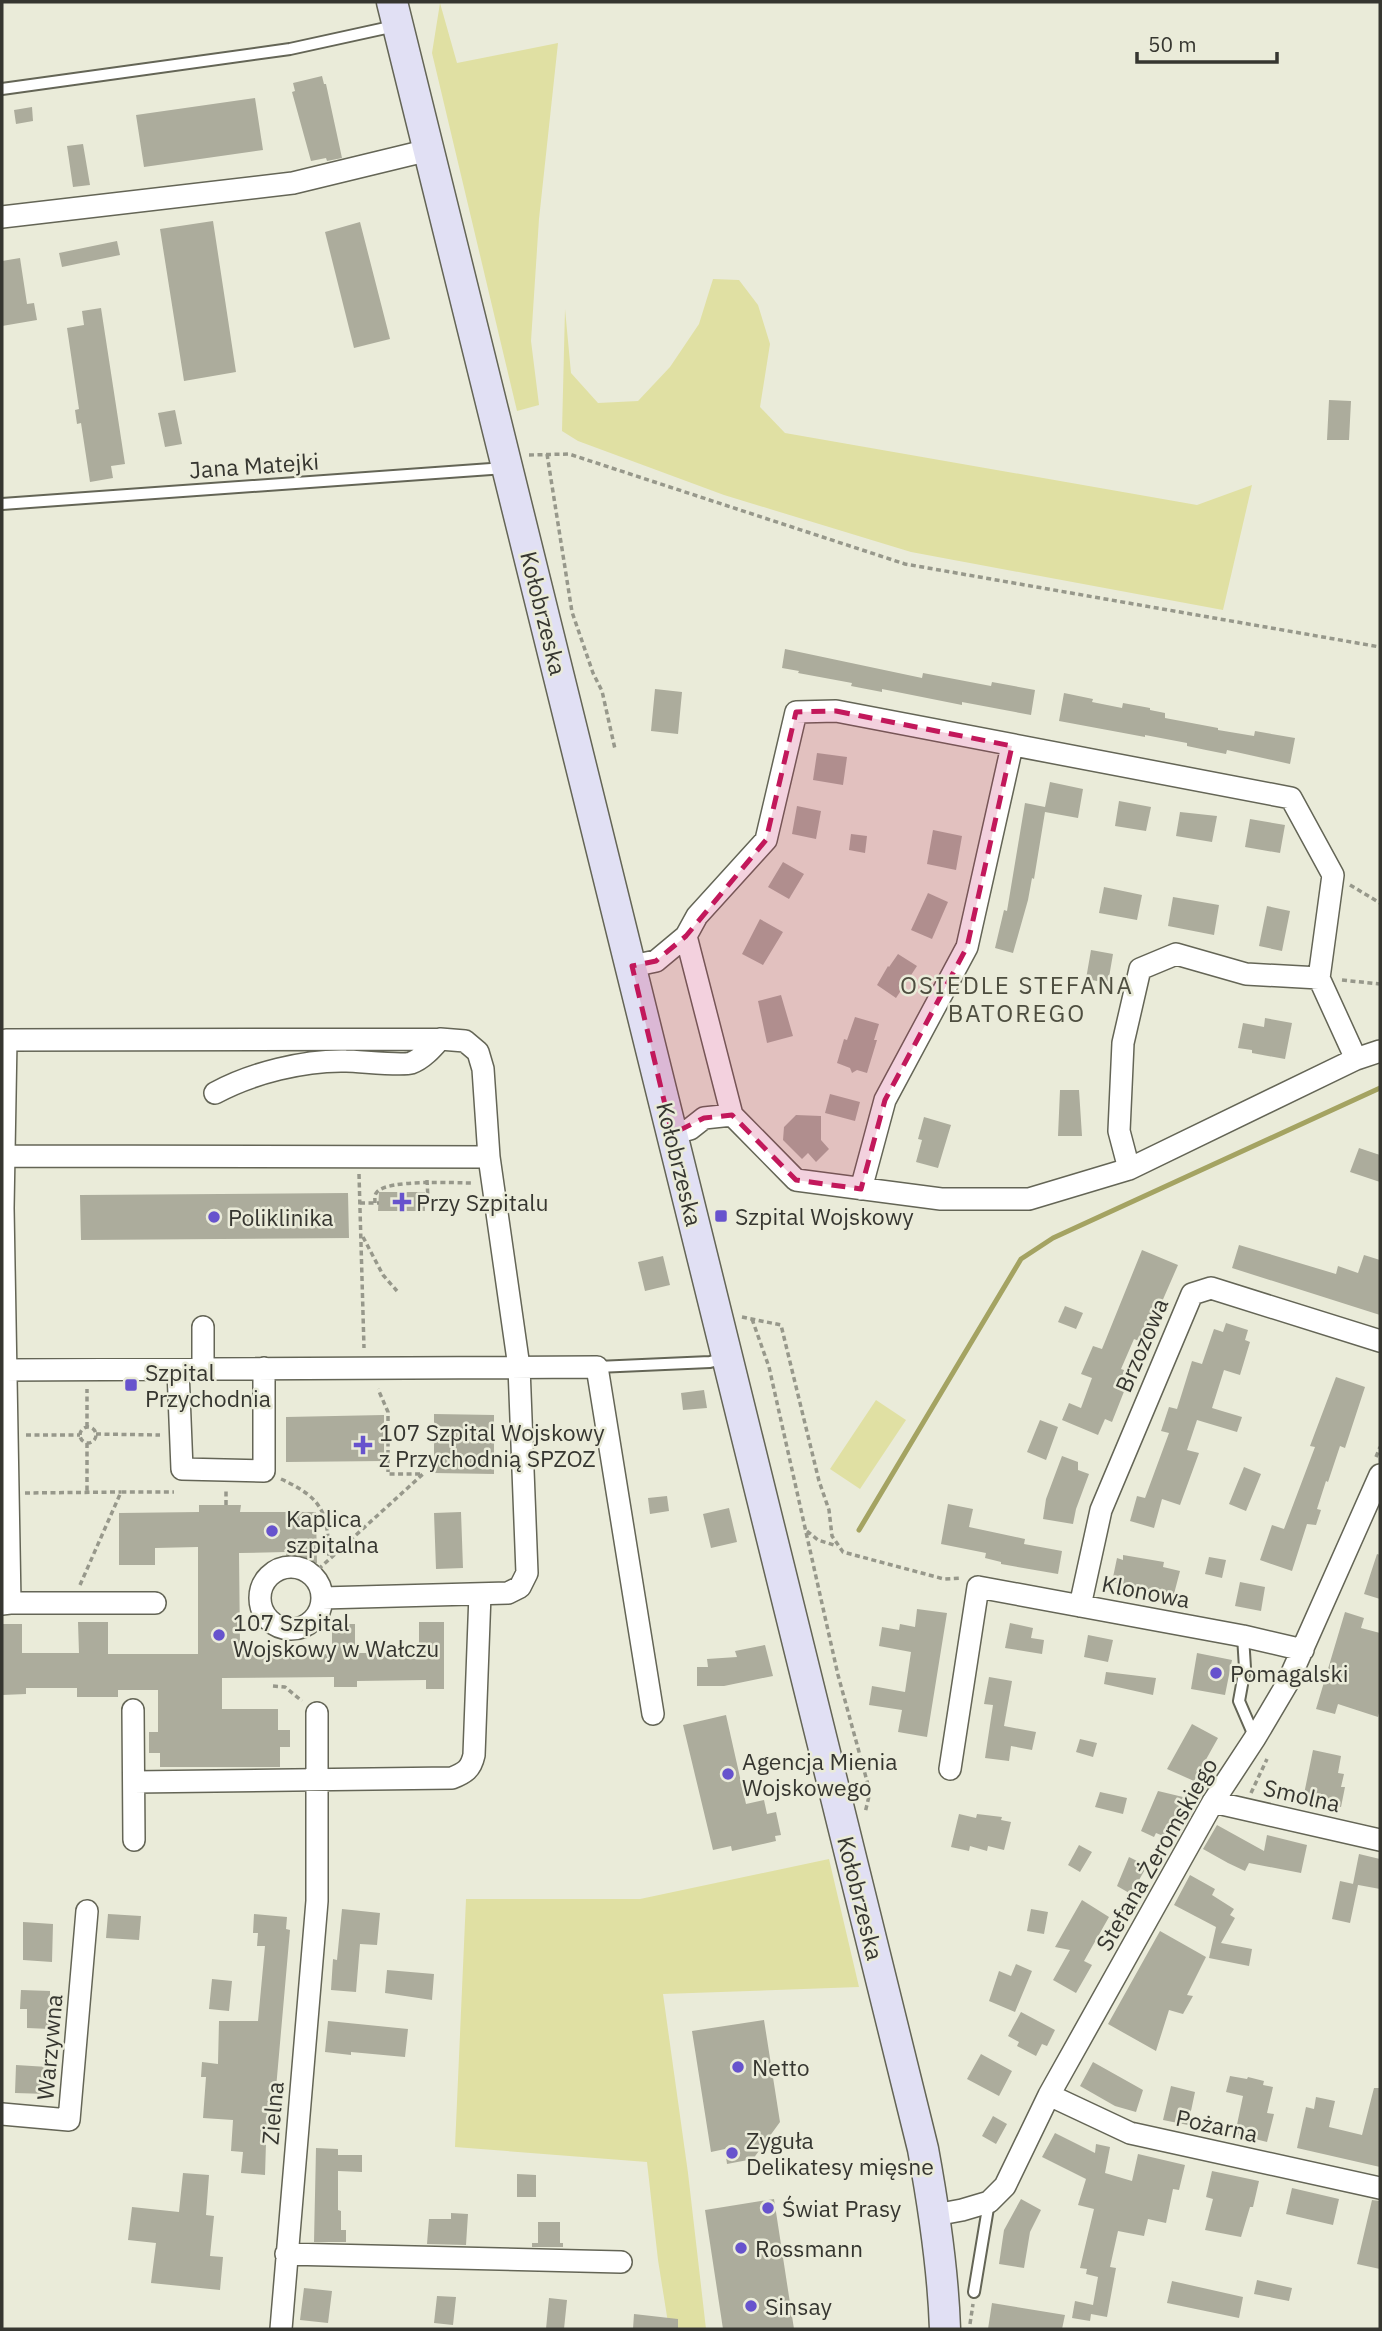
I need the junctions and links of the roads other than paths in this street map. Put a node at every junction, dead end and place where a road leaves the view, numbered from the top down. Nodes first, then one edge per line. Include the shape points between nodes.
1 (395, 13) edge
2 (2, 89) edge
3 (429, 150) junction
4 (2, 217) edge
5 (507, 463) junction
6 (2, 504) edge
7 (1012, 746) junction
8 (686, 936) junction
9 (632, 967) junction
10 (1319, 978) junction
11 (440, 1038) junction
12 (4, 1040) edge
13 (1380, 1051) edge
14 (1356, 1059) junction
15 (215, 1093) dead end
16 (732, 1115) junction
17 (672, 1134) junction
18 (5, 1156) junction
19 (489, 1157) junction
20 (1129, 1169) junction
21 (861, 1189) junction
22 (2, 1208) edge
23 (203, 1327) dead end
24 (1380, 1341) edge
25 (728, 1358) junction
26 (519, 1367) junction
27 (597, 1367) junction
28 (264, 1368) junction
29 (3, 1370) edge
30 (178, 1370) junction
31 (203, 1370) junction
32 (5, 1429) edge
33 (1377, 1470) edge
34 (480, 1594) junction
35 (322, 1598) junction
36 (155, 1602) dead end
37 (6, 1604) edge
38 (1080, 1606) junction
39 (1243, 1636) junction
40 (1303, 1650) junction
41 (133, 1710) dead end
42 (317, 1713) road end
43 (653, 1714) dead end
44 (1255, 1738) junction
45 (950, 1769) dead end
46 (317, 1781) junction
47 (134, 1782) junction
48 (1213, 1802) junction
49 (1380, 1839) edge
50 (134, 1840) dead end
51 (87, 1911) dead end
52 (1049, 2095) junction
53 (2, 2114) edge
54 (1380, 2188) edge
55 (989, 2202) junction
56 (935, 2214) junction
57 (286, 2254) junction
58 (621, 2262) dead end
59 (974, 2292) road end
60 (281, 2329) edge
61 (945, 2329) edge

1 - 2 lane via 290,49
1 - 3 main road, Kołobrzeska
3 - 4 street via 293,183
3 - 5 main road, Kołobrzeska
5 - 6 lane, Jana Matejki
5 - 9 main road, Kołobrzeska
7 - 8 street via 836,711 796,712 766,841 697,916
7 - 10 street via 1291,798 1333,874
7 - 21 street via 967,947 885,1100
8 - 9 street via 656,961
8 - 16 street
9 - 17 main road, Kołobrzeska
10 - 14 street
10 - 20 street via 1246,974 1176,954 1140,969 1123,1043 1119,1131
11 - 12 street
11 - 15 street via 411,1063 306,1063 234,1083
11 - 19 street via 465,1041 478,1052
12 - 18 street
13 - 14 street
14 - 20 street
16 - 17 street via 704,1118 690,1129
16 - 21 street via 796,1180
17 - 25 main road, Kołobrzeska
18 - 19 street
18 - 22 street
19 - 26 street
20 - 21 street via 1029,1199 941,1199
22 - 29 street
23 - 31 street
24 - 38 street, Brzozowa via 1211,1288 1192,1294 1101,1510
25 - 27 lane
25 - 56 main road, Kołobrzeska via 923,2149
26 - 27 street
26 - 28 street
26 - 34 street via 527,1573 520,1587 508,1593
27 - 43 street
28 - 30 street via 264,1471 183,1469
28 - 31 street
29 - 30 street
29 - 32 street
30 - 31 street
32 - 37 street
33 - 40 street, Stefana Żeromskiego
34 - 35 street
34 - 46 street via 471,1766 452,1778
35 - 35 street via 320,1609 307,1625 286,1629 267,1619 260,1589 272,1572 293,1567 312,1575
36 - 37 street
38 - 39 street, Klonowa
38 - 45 street, Klonowa via 972,1583
39 - 40 street, Klonowa
39 - 44 lane via 1245,1668 1239,1701
40 - 44 street, Stefana Żeromskiego
41 - 47 street
42 - 46 street, Zielna
44 - 48 street, Stefana Żeromskiego
46 - 47 street
46 - 57 street, Zielna via 317,1901
47 - 50 street
48 - 49 street, Smolna
48 - 52 street, Stefana Żeromskiego
51 - 53 street, Warzywna via 69,2120
52 - 54 street, Pożarna via 1130,2133
52 - 55 street, Stefana Żeromskiego via 1005,2186
55 - 56 street
55 - 59 lane
56 - 61 main road, Kołobrzeska
57 - 58 street
57 - 60 street, Zielna

